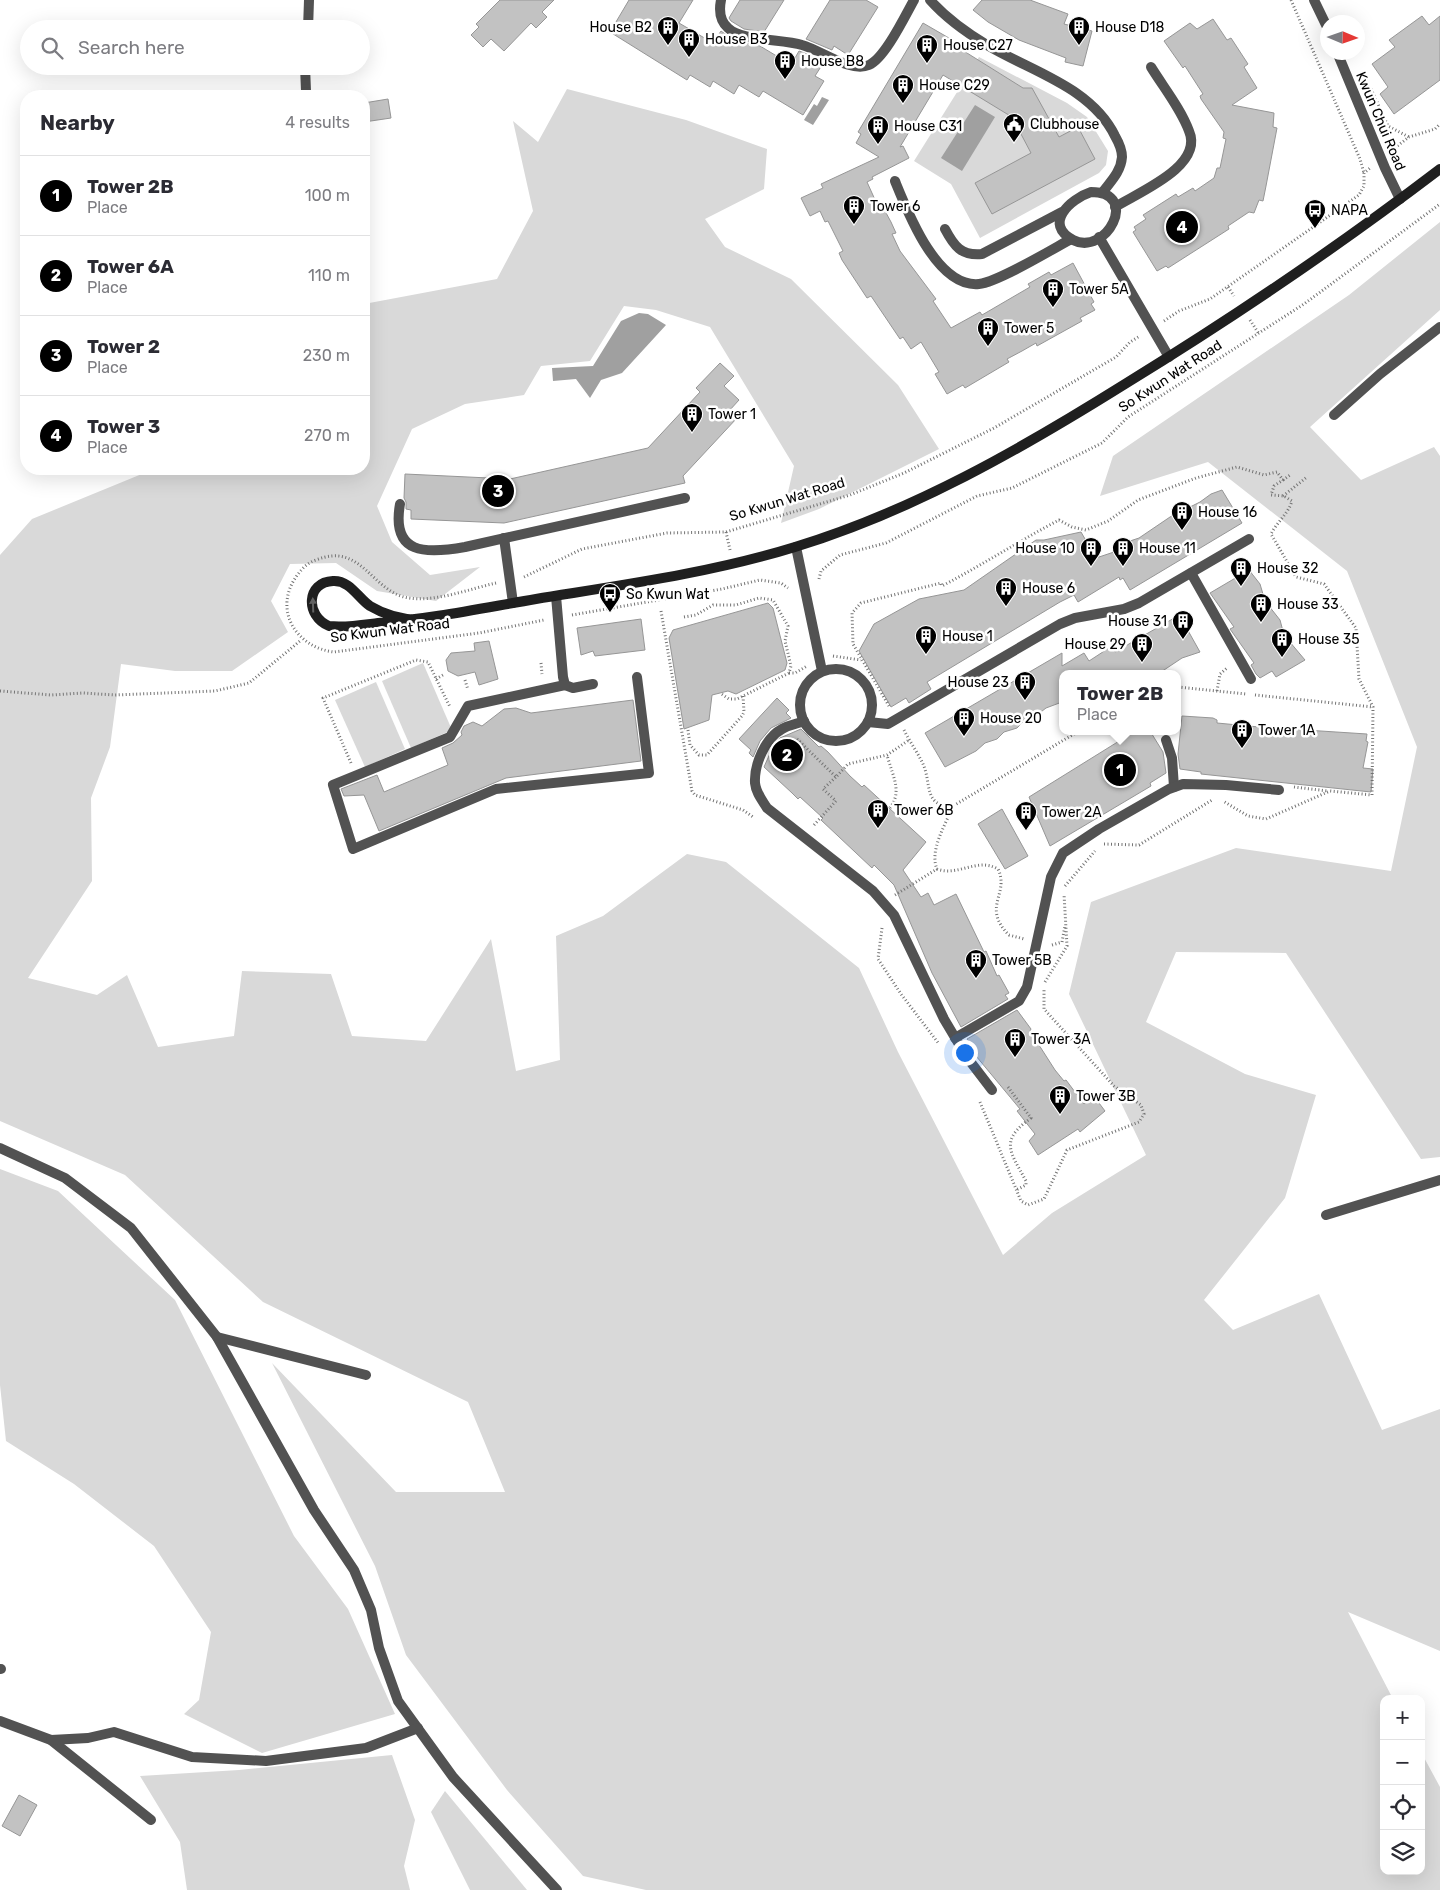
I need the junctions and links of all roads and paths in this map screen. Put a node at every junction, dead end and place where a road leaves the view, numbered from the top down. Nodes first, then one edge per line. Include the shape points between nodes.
1 (309, 0) edge
2 (721, 0) edge
3 (914, 0) edge
4 (930, 0) edge
5 (1291, 0) edge
6 (1314, 0) edge
7 (1321, 15) edge
8 (308, 20) edge
9 (1340, 60) edge
10 (1151, 68) dead end
11 (305, 75) edge
12 (1369, 85) dead end
13 (306, 90) edge
14 (1440, 124) edge
15 (1409, 137) junction
16 (1381, 160) junction
17 (1440, 169) edge
18 (1364, 173) junction
19 (895, 181) dead end
20 (1102, 194) junction
21 (1400, 199) junction
22 (1440, 204) edge
23 (1115, 207) junction
24 (1062, 212) junction
25 (945, 229) dead end
26 (1099, 237) junction
27 (1071, 240) junction
28 (1440, 327) edge
29 (1153, 328) junction
30 (1169, 357) junction
31 (1334, 415) dead end
32 (1290, 475) dead end
33 (1307, 477) dead end
34 (1282, 480) junction
35 (1282, 496) junction
36 (685, 498) dead end
37 (400, 504) dead end
38 (504, 538) junction
39 (1249, 539) dead end
40 (796, 547) junction
41 (1191, 573) junction
42 (510, 580) junction
43 (556, 596) junction
44 (805, 596) junction
45 (513, 603) junction
46 (661, 611) dead end
47 (558, 617) junction
48 (684, 617) dead end
49 (418, 620) junction
50 (300, 641) dead end
51 (818, 659) junction
52 (1240, 661) junction
53 (822, 671) junction
54 (443, 675) dead end
55 (637, 677) dead end
56 (436, 679) junction
57 (1251, 679) dead end
58 (593, 684) dead end
59 (565, 686) junction
60 (1181, 687) edge
61 (0, 691) edge
62 (1217, 691) junction
63 (720, 693) dead end
64 (743, 696) junction
65 (1373, 707) junction
66 (804, 721) junction
67 (868, 722) junction
68 (458, 723) junction
69 (786, 728) junction
70 (688, 730) dead end
71 (1072, 735) edge
72 (910, 740) dead end
73 (1166, 740) dead end
74 (887, 755) junction
75 (922, 761) dead end
76 (356, 776) junction
77 (836, 777) junction
78 (1174, 787) junction
79 (1279, 790) joint
80 (1330, 791) junction
81 (953, 806) junction
82 (885, 813) dead end
83 (760, 822) dead end
84 (803, 837) junction
85 (936, 869) junction
86 (910, 886) dead end
87 (880, 922) dead end
88 (1067, 922) junction
89 (1036, 941) junction
90 (955, 1038) junction
91 (945, 1052) dead end
92 (992, 1090) joint
93 (978, 1098) dead end
94 (0, 1148) edge
95 (1440, 1180) edge
96 (1016, 1190) junction
97 (1326, 1215) dead end
98 (217, 1337) junction
99 (366, 1375) dead end
100 (0, 1721) edge
101 (418, 1728) junction
102 (51, 1740) junction
103 (151, 1820) dead end
104 (557, 1890) edge

1 - 8 street
2 - 3 street via 719,8 723,22 733,32 802,45 845,64 862,67 877,60
4 - 20 street via 986,45 1074,91 1097,108 1111,127 1122,156 1118,172
5 - 18 path
6 - 7 street
9 - 16 street, Kwun Chui Road
10 - 23 street via 1190,132 1191,150 1182,166
11 - 13 street
12 - 15 path, Kwun Chui Road via 1388,126
14 - 15 path
15 - 16 path
16 - 18 path
16 - 21 street, Kwun Chui Road
17 - 21 street, So Kwun Wat Road
18 - 29 path, So Kwun Wat Road via 1364,186 1359,195 1210,299 1179,311
19 - 27 street via 927,246 944,270 960,282 989,282
20 - 23 street via 1112,200
20 - 24 street via 1084,194 1066,205
21 - 30 street, So Kwun Wat Road via 1243,311
22 - 44 path, So Kwun Wat Road via 1304,304 1128,417 1102,443 1012,488 977,496 886,542 840,555 821,571 819,593
23 - 26 street via 1115,223
24 - 25 street via 982,254 974,255 954,247
24 - 27 street via 1062,228
26 - 27 street via 1086,242
26 - 29 street
28 - 31 street
29 - 30 street
29 - 42 path, So Kwun Wat Road via 1130,342 1116,357 994,428 904,473 850,495 726,532 667,533 582,549 522,578
30 - 40 street, So Kwun Wat Road via 1085,409 958,480 868,521
32 - 34 path
33 - 35 path
34 - 35 path via 1274,486 1271,495
34 - 51 path via 1277,472 1264,475 1237,467 1154,493 1108,521 1086,530 1059,520 942,586 941,583 860,603 852,613 852,619 853,644 861,660 833,656
35 - 65 path via 1292,503 1271,534 1296,576 1324,584 1356,628 1359,679
36 - 38 street
37 - 38 street via 398,530 408,545 417,549 448,550
38 - 42 street
39 - 41 street
40 - 43 street, So Kwun Wat Road via 733,563
40 - 44 street
41 - 52 street
41 - 67 street via 1124,609 1060,624 888,724
42 - 45 street
42 - 47 path, So Kwun Wat Road via 430,598 409,598 384,587 356,561 341,557 323,558 307,564 295,577 288,594 287,612 302,639 316,648 334,652 479,633
43 - 45 street, So Kwun Wat Road
43 - 47 street
44 - 47 path, So Kwun Wat Road via 795,598 781,583 760,580
44 - 51 street
45 - 49 street, So Kwun Wat Road
46 - 83 path via 692,791 695,795 743,810
47 - 59 street
48 - 64 path via 714,606 736,605 760,598 767,598 777,606 788,626 785,641 791,666 789,673
49 -> 49 street, So Kwun Wat Road via 329,626 317,620 311,602 321,585 340,582 379,611
50 - 61 path via 249,683 215,691 115,695
51 - 53 street
52 - 57 street
52 - 62 path via 1220,674
53 - 66 street via 809,680 803,690 800,706
53 - 67 street via 847,670 864,681 872,701
54 - 56 path
55 - 76 street via 649,773 496,789 353,849 333,785
56 - 68 path
56 - 76 path via 428,662 416,660 323,698
58 - 59 street via 573,688
59 - 68 street via 468,706
60 - 62 path
62 - 65 path
63 - 64 path via 728,699
64 - 70 path via 742,716 706,754 699,755 692,748
65 - 80 path via 1372,796
66 - 67 street via 819,737 830,740 852,737
66 - 69 street
68 - 76 street via 450,736
69 - 77 path
69 - 84 street via 762,751 755,783 767,808
71 - 81 path
72 - 74 path
73 - 78 street via 1172,758
74 - 77 path via 848,764
74 - 82 path via 897,798
75 - 81 path via 930,795 943,806
77 - 84 path via 823,789 836,801
78 - 79 street via 1183,784 1226,785
78 - 89 street via 1063,853 1051,877
79 - 80 path via 1280,786
80 - 88 path via 1266,819 1248,816 1219,799 1213,799 1139,845 1103,844 1063,888
81 - 85 path via 935,852 933,861
84 - 90 street via 873,891 894,915
85 - 86 path
85 - 89 path via 954,872 983,864 998,868 1001,882 995,908 1000,923 1009,935
87 - 91 path via 883,934 878,959
88 - 89 path via 1059,944
88 - 96 path via 1067,946 1044,983 1044,1009 1114,1086 1142,1105 1144,1114 1139,1122 1067,1150 1044,1199 1024,1205
89 - 90 street via 1027,987 1018,1002
90 - 92 street
92 - 96 path via 1004,1082 1032,1118 1012,1134 1010,1143 1011,1152 1026,1181
93 - 96 path
94 - 98 street via 65,1178 131,1228
95 - 97 street
98 - 99 street
98 - 101 street via 314,1510 354,1570 371,1610 378,1648 398,1701
100 - 102 street
101 - 102 street via 366,1748 266,1761 192,1757 114,1732 88,1738
101 - 104 street via 453,1777
102 - 103 street

